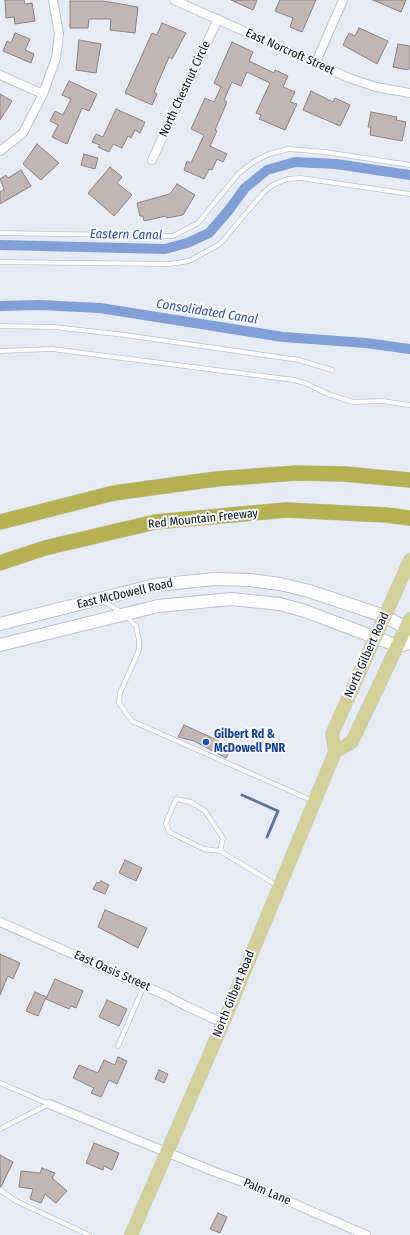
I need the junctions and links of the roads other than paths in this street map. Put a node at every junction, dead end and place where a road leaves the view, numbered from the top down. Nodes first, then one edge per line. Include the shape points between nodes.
1 (53, 0) edge
2 (174, 0) edge
3 (344, 0) edge
4 (218, 19) junction
5 (316, 62) junction
6 (0, 75) edge
7 (410, 93) edge
8 (43, 94) junction
9 (0, 151) edge
10 (152, 160) dead end
11 (410, 164) edge
12 (410, 194) edge
13 (0, 233) edge
14 (0, 262) edge
15 (0, 326) edge
16 (0, 351) edge
17 (332, 370) dead end
18 (410, 405) edge
19 (410, 480) edge
20 (410, 518) edge
21 (0, 522) edge
22 (410, 561) edge
23 (0, 564) edge
24 (99, 599) junction
25 (124, 613) junction
26 (384, 616) junction
27 (0, 624) edge
28 (409, 627) edge
29 (374, 638) junction
30 (0, 645) edge
31 (404, 645) edge
32 (335, 752) junction
33 (313, 801) junction
34 (220, 851) junction
35 (278, 886) junction
36 (0, 922) edge
37 (144, 986) junction
38 (223, 1023) junction
39 (118, 1046) dead end
40 (0, 1083) edge
41 (49, 1104) junction
42 (0, 1129) edge
43 (167, 1152) junction
44 (0, 1190) edge
45 (89, 1235) edge
46 (131, 1235) edge
47 (366, 1235) edge

1 - 8 street via 59,34 56,58
2 - 4 street, East Norcroft Street
3 - 5 street
4 - 5 street, East Norcroft Street
4 - 10 street, North Chestnut Circle
5 - 7 street, East Norcroft Street via 349,78 376,87
6 - 8 street
8 - 9 street via 23,133
11 - 13 lane via 289,149 269,154 253,162 238,174 198,223 173,236
12 - 14 lane via 301,178 287,179 263,193 220,244 189,261 170,264
15 - 17 lane via 54,327 126,335 299,360
16 - 18 lane via 52,350 294,380 353,402 382,400
19 - 21 highway via 296,473 216,478 114,493
20 - 23 highway, Red Mountain Freeway via 386,514 286,510 155,522 45,548
22 - 26 main road, North Gilbert Road
24 - 25 lane
24 - 26 main road, East McDowell Road via 154,585 182,581 215,578 250,580 309,591
24 - 27 main road, East McDowell Road
25 - 29 main road, East McDowell Road via 184,602 252,600 305,611
25 - 30 main road, East McDowell Road
25 - 33 lane via 136,626 139,640 139,650 120,693 119,703 132,721
26 - 28 main road, East McDowell Road
26 - 29 main road, North Gilbert Road
28 - 31 main road, North Gilbert Road
29 - 31 main road, East McDowell Road
29 - 32 main road, North Gilbert Road via 332,734
31 - 32 main road, North Gilbert Road via 352,742
32 - 33 main road, North Gilbert Road
33 - 35 main road, North Gilbert Road
34 - 34 lane via 204,848 169,832 166,823 176,800 191,802 205,811 223,838
34 - 35 lane
35 - 38 main road, North Gilbert Road
36 - 37 street, East Oasis Street
37 - 38 street, East Oasis Street
37 - 39 lane
38 - 43 main road, North Gilbert Road
40 - 41 lane
41 - 42 lane
41 - 43 street, Palm Lane
43 - 46 main road, North Gilbert Road
43 - 47 street, Palm Lane via 249,1184
44 - 45 lane via 16,1201

